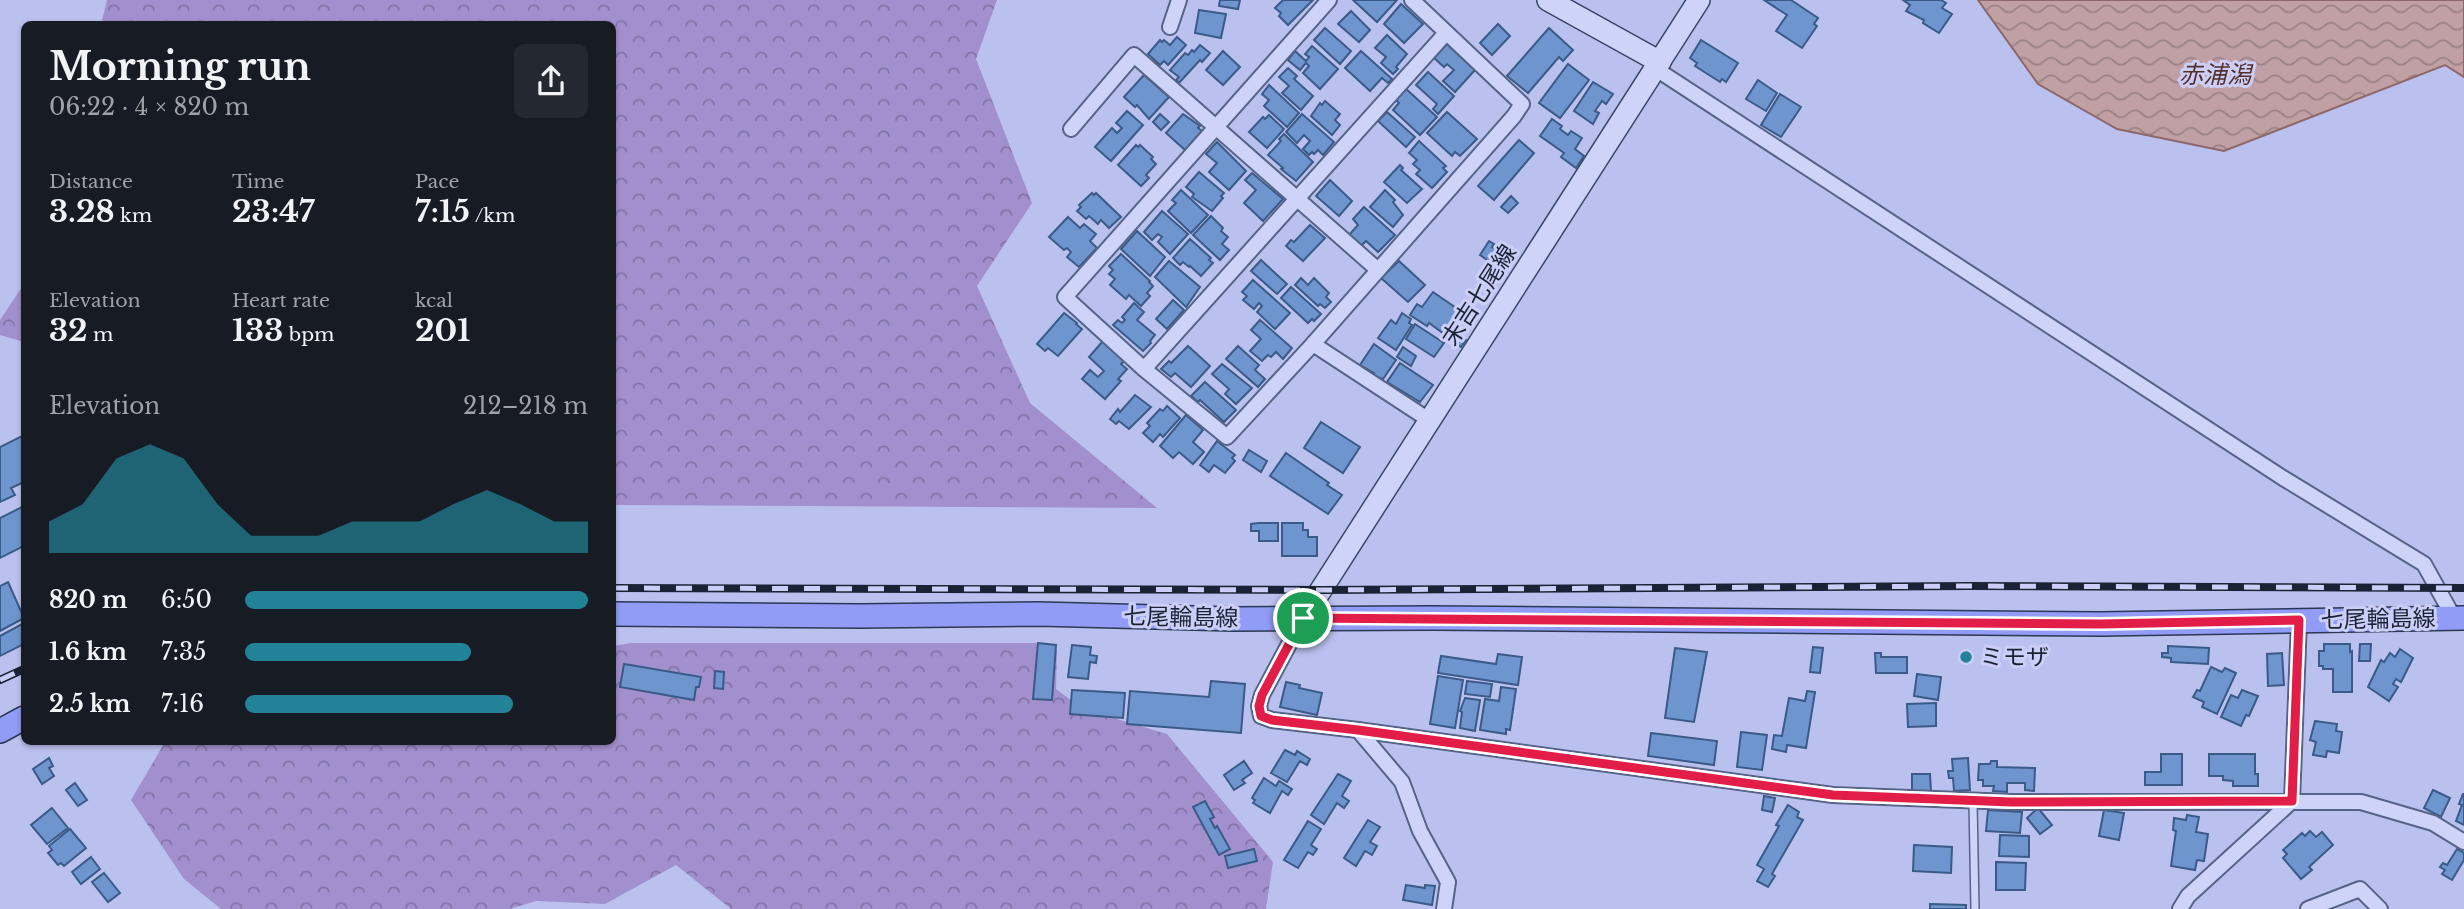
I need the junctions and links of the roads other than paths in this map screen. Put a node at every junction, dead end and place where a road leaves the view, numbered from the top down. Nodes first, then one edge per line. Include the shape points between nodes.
1 (1179, 0) edge
2 (1329, 0) edge
3 (1412, 0) edge
4 (1548, 0) edge
5 (1699, 0) edge
6 (1170, 27) dead end
7 (1446, 33) junction
8 (1658, 66) junction
9 (1214, 128) junction
10 (1072, 129) dead end
11 (1298, 198) junction
12 (1378, 270) junction
13 (1313, 344) junction
14 (1144, 369) junction
15 (1429, 421) junction
16 (616, 614) edge
17 (1303, 618) junction
18 (2459, 618) edge
19 (2299, 620) junction
20 (21, 720) edge
21 (1358, 730) junction
22 (0, 731) edge
23 (1973, 800) junction
24 (2292, 801) junction
25 (2464, 842) edge
26 (1444, 909) edge
27 (1975, 909) edge
28 (2180, 909) edge
29 (2308, 909) edge
30 (2380, 909) edge

1 - 6 street
2 - 9 street
3 - 7 street
4 - 8 main road
5 - 8 main road, 末吉七尾線
7 - 11 street
7 - 12 street via 1522,104
8 - 15 main road, 末吉七尾線
8 - 18 street via 2283,478 2424,564
9 - 10 street via 1134,55
9 - 11 street
9 - 14 street via 1065,297
11 - 12 street
11 - 14 street
12 - 13 street
13 - 14 street via 1227,437
13 - 15 street
15 - 17 main road, 末吉七尾線
16 - 17 main road, 七尾輪島線
17 - 19 main road, 七尾輪島線 via 2101,624
17 - 21 street via 1262,695 1261,716
18 - 19 main road, 七尾輪島線
19 - 24 street
20 - 22 main road
21 - 23 street via 1833,795
21 - 26 street via 1402,782 1420,831 1448,882
23 - 24 street
23 - 27 lane
24 - 25 street via 2361,802 2433,822
24 - 28 street via 2188,896
29 - 30 street via 2360,889

